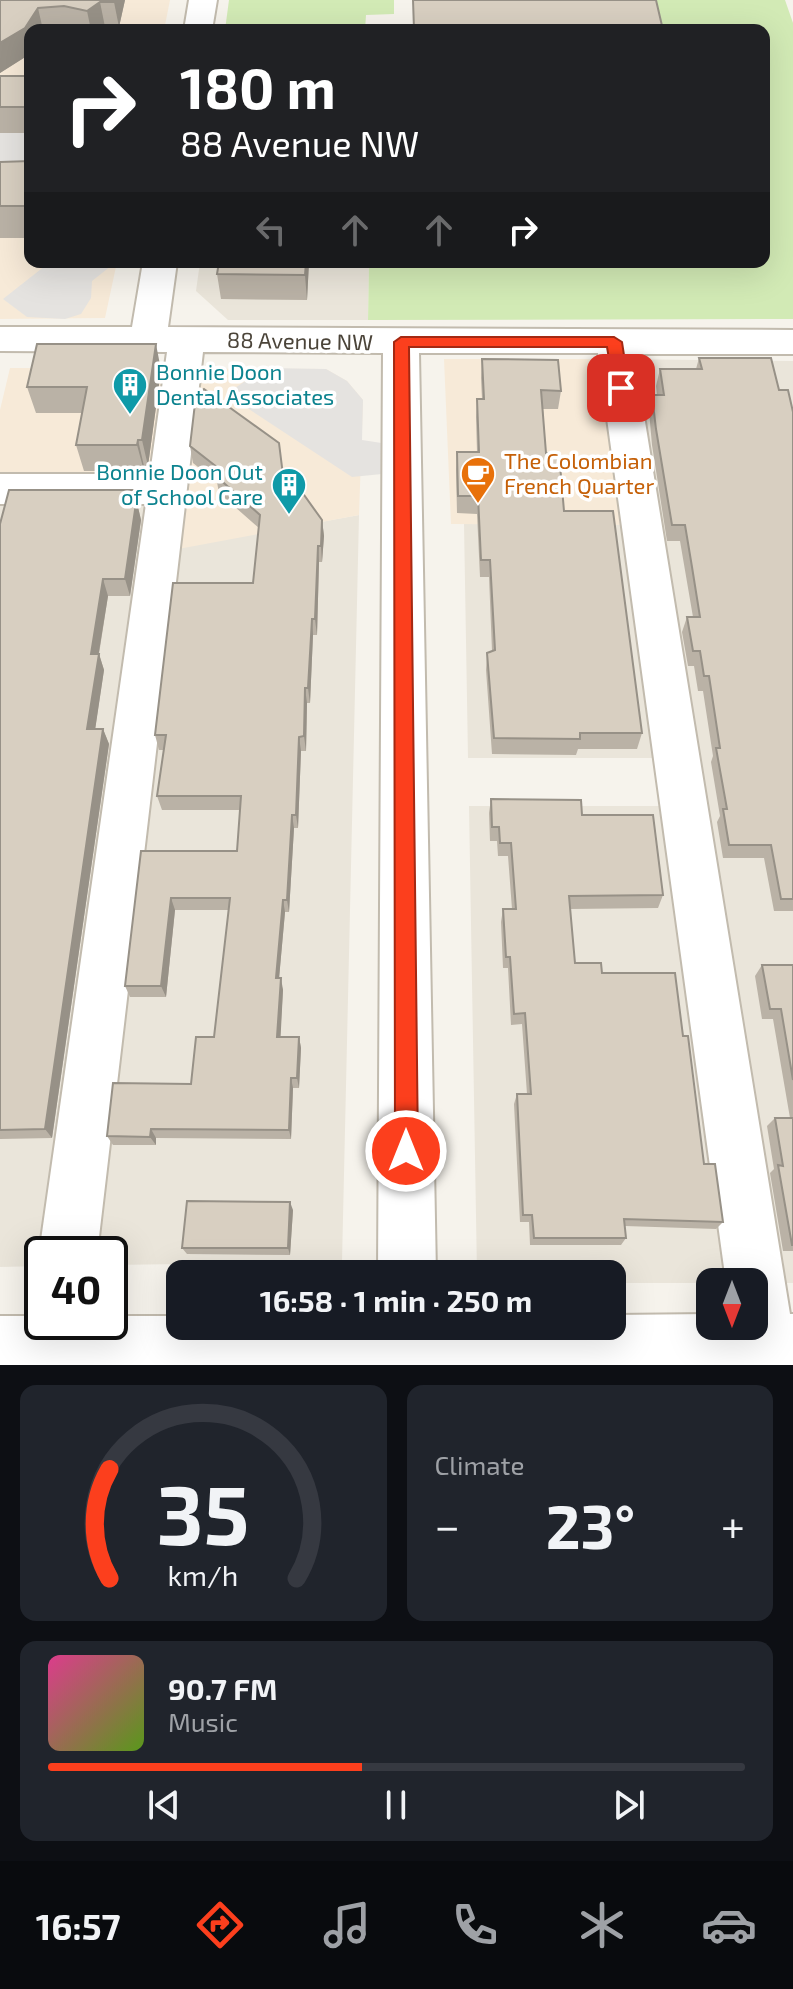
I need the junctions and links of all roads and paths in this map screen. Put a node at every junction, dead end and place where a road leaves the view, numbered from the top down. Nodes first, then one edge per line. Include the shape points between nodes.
1 (203, 0) edge
2 (199, 24) edge
3 (161, 268) edge
4 (0, 339) edge
5 (167, 339) junction
6 (401, 342) junction
7 (614, 342) junction
8 (793, 342) edge
9 (0, 489) edge
10 (167, 489) junction
11 (70, 1236) edge
12 (407, 1260) edge
13 (42, 1345) edge
14 (408, 1345) edge
15 (776, 1351) edge

1 - 2 street
3 - 5 street
4 - 5 street, 88 Avenue NW
5 - 6 street, 88 Avenue NW
5 - 10 street
6 - 7 street, 88 Avenue NW
6 - 12 street
7 - 8 street, 88 Avenue NW
7 - 15 street
9 - 10 street
10 - 11 street
13 - 14 street
14 - 15 street

